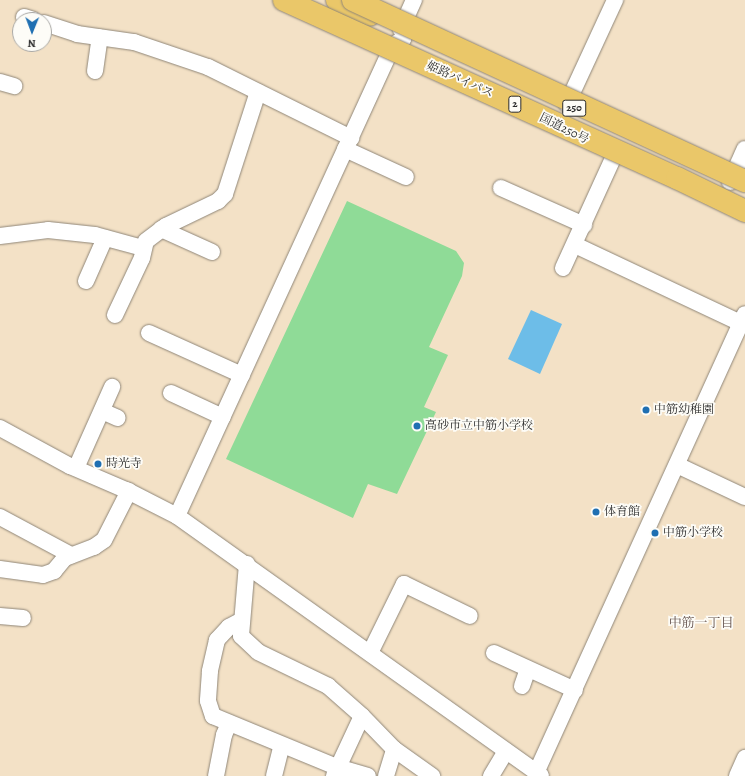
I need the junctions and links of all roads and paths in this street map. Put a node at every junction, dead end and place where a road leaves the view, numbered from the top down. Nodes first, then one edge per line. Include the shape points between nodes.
1 (284, 0) edge
2 (295, 0) edge
3 (337, 0) edge
4 (353, 0) edge
5 (414, 0) edge
6 (615, 0) edge
7 (52, 26) edge
8 (100, 37) junction
9 (397, 37) junction
10 (95, 71) dead end
11 (258, 92) junction
12 (567, 104) junction
13 (348, 143) junction
14 (745, 149) edge
15 (615, 154) junction
16 (406, 177) dead end
17 (740, 184) edge
18 (501, 188) dead end
19 (745, 211) edge
20 (745, 219) edge
21 (584, 224) junction
22 (161, 229) junction
23 (0, 236) edge
24 (105, 238) junction
25 (575, 245) junction
26 (143, 248) junction
27 (212, 252) dead end
28 (563, 268) dead end
29 (86, 281) dead end
30 (115, 315) dead end
31 (743, 319) edge
32 (149, 333) dead end
33 (242, 375) junction
34 (112, 387) dead end
35 (171, 393) dead end
36 (102, 411) junction
37 (223, 417) junction
38 (118, 418) dead end
39 (0, 428) edge
40 (677, 465) junction
41 (76, 468) junction
42 (128, 491) junction
43 (745, 496) edge
44 (177, 516) junction
45 (0, 517) edge
46 (71, 555) junction
47 (247, 564) junction
48 (0, 569) edge
49 (0, 616) edge
50 (470, 616) dead end
51 (23, 618) dead end
52 (242, 620) junction
53 (370, 653) junction
54 (494, 653) dead end
55 (528, 669) junction
56 (522, 686) dead end
57 (575, 690) junction
58 (362, 716) junction
59 (229, 723) junction
60 (282, 745) junction
61 (394, 749) junction
62 (506, 751) junction
63 (745, 758) edge
64 (336, 772) edge
65 (539, 774) edge
66 (216, 776) edge
67 (274, 776) edge
68 (368, 776) edge
69 (386, 776) edge
70 (430, 776) edge
71 (492, 776) edge
72 (737, 776) edge

1 - 19 highway, 姫路バイパス / 2, bridge
2 - 9 highway, 国道250号 / 250
3 - 9 highway, 国道250号 / 250
4 - 17 highway, 2, bridge
5 - 9 street
6 - 12 street
7 - 8 street via 77,34
8 - 10 street
8 - 11 street via 140,44 208,68
9 - 12 highway, 国道250号 / 250
9 - 13 street
9 - 15 highway, 国道250号 / 250
11 - 13 street
11 - 22 street via 225,194 218,201
12 - 17 highway, 国道250号 / 250
13 - 16 street
13 - 33 street
14 - 17 street
15 - 20 highway, 国道250号 / 250
15 - 21 street
18 - 21 street
21 - 25 street
22 - 26 street via 146,241
22 - 27 street
23 - 24 street via 48,230
24 - 26 street
24 - 29 street
25 - 28 street
25 - 31 street
26 - 30 street via 142,258
31 - 40 street
32 - 33 street via 164,347
33 - 37 street
34 - 36 street
35 - 37 street
36 - 38 street
36 - 41 street
37 - 44 street
39 - 41 street
40 - 43 street
40 - 57 street
41 - 42 street
42 - 44 street
42 - 46 street via 104,540 94,547
44 - 47 street
45 - 46 street
46 - 48 street via 54,571 43,575
47 - 52 street
47 - 53 street
49 - 51 street
50 - 53 street via 404,584
52 - 58 street via 241,636 258,652 328,686
52 - 59 street via 229,627 217,640 210,671 208,701 213,716
53 - 62 street
54 - 55 street
55 - 56 street
55 - 57 street
57 - 65 street
58 - 61 street
58 - 64 street
59 - 60 street
59 - 66 street via 224,734
60 - 64 street
60 - 67 street
61 - 69 street
61 - 70 street
62 - 65 street
62 - 71 street
63 - 72 street
64 - 68 street

